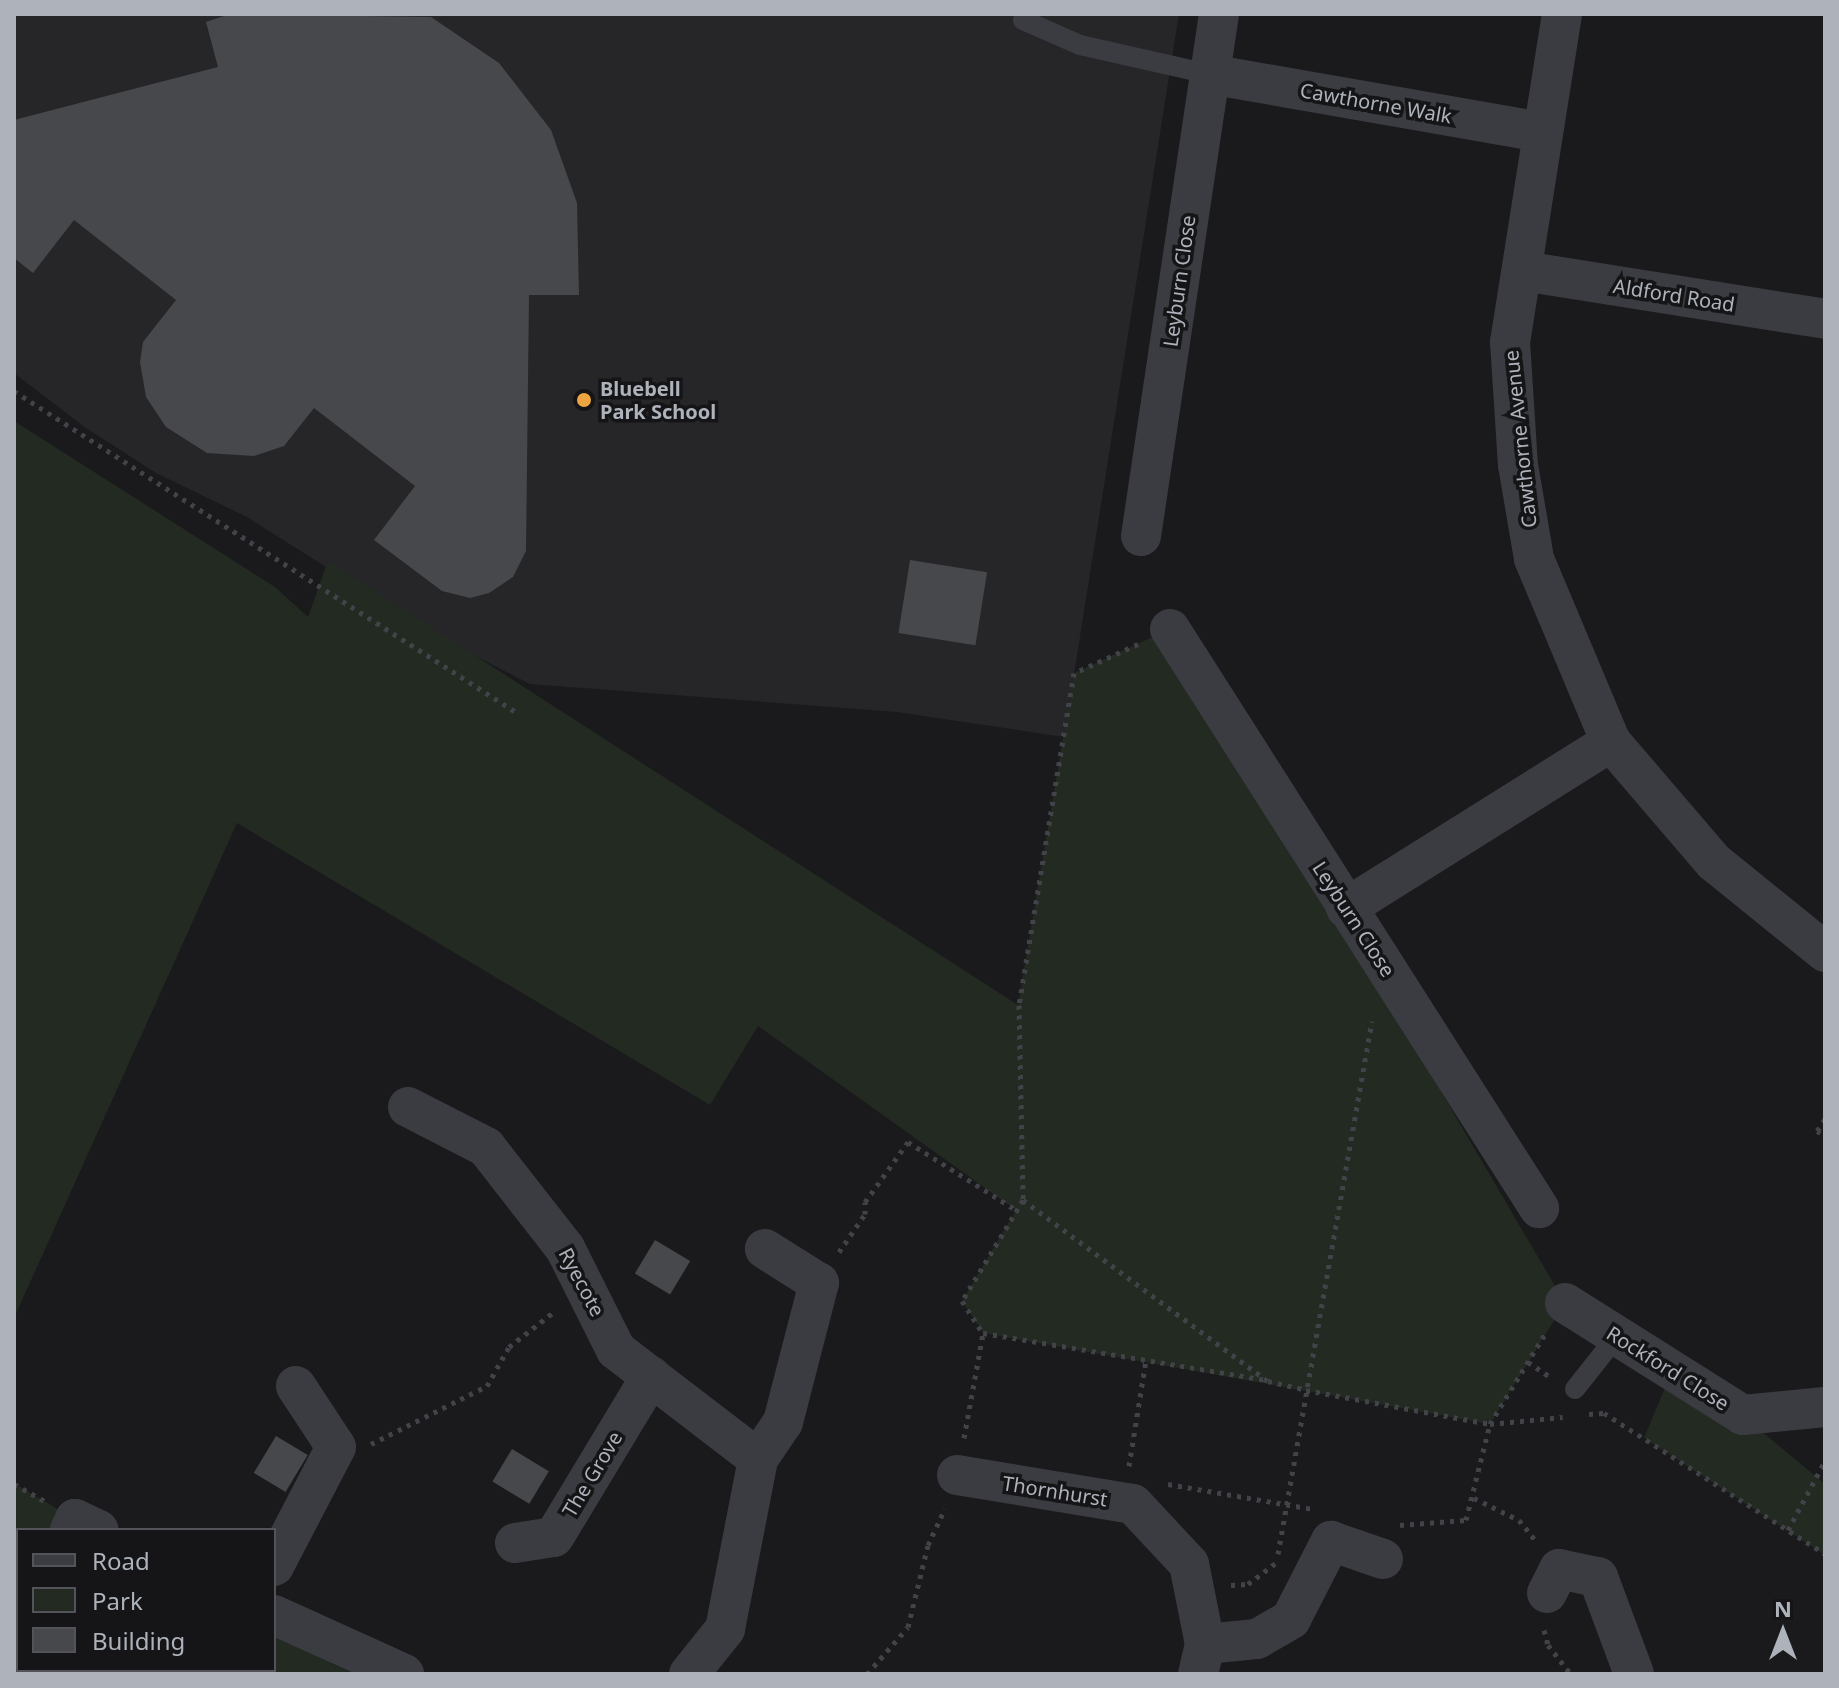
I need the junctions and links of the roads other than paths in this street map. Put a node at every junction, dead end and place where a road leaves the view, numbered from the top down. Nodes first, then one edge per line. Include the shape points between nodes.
1 (1219, 14) edge
2 (1562, 14) edge
3 (1023, 20) dead end
4 (1209, 74) junction
5 (1542, 132) junction
6 (1523, 271) junction
7 (1825, 319) edge
8 (1141, 536) dead end
9 (1170, 629) road end
10 (1611, 742) junction
11 (1346, 908) junction
12 (1825, 952) edge
13 (408, 1107) dead end
14 (1539, 1208) dead end
15 (765, 1249) dead end
16 (1565, 1303) road end
17 (1617, 1336) junction
18 (651, 1376) junction
19 (296, 1386) dead end
20 (1575, 1389) dead end
21 (1825, 1407) edge
22 (758, 1459) junction
23 (957, 1475) dead end
24 (71, 1528) edge
25 (95, 1528) edge
26 (1386, 1541) road end
27 (515, 1543) dead end
28 (276, 1562) edge
29 (1553, 1581) road end
30 (276, 1616) edge
31 (1202, 1659) edge
32 (404, 1674) edge
33 (689, 1674) edge
34 (1634, 1674) edge

1 - 4 street, Leyburn Close
2 - 5 street, Cawthorne Avenue
3 - 4 lane via 1080,45
4 - 5 street, Cawthorne Walk
4 - 8 street, Leyburn Close
5 - 6 street, Cawthorne Avenue
6 - 7 street, Aldford Road
6 - 10 street, Cawthorne Avenue via 1510,342 1518,465 1534,559
9 - 11 street, Leyburn Close
10 - 11 street
10 - 12 street, Cawthorne Avenue via 1714,862
11 - 14 street, Leyburn Close
13 - 18 street, Ryecote via 486,1147 565,1248 616,1350
15 - 22 street via 819,1283 783,1422
16 - 17 street, Rockford Close
17 - 20 lane
17 - 21 street, Rockford Close via 1743,1415
18 - 22 street, Ryecote
18 - 27 street, The Grove via 554,1537
19 - 28 street via 336,1447
22 - 33 street via 725,1629
23 - 31 street, Thornhurst via 1125,1490 1189,1564
24 - 25 street via 75,1519
26 - 31 street, Thornhurst via 1331,1541 1291,1619 1257,1639
29 - 34 street via 1598,1577
30 - 32 street

